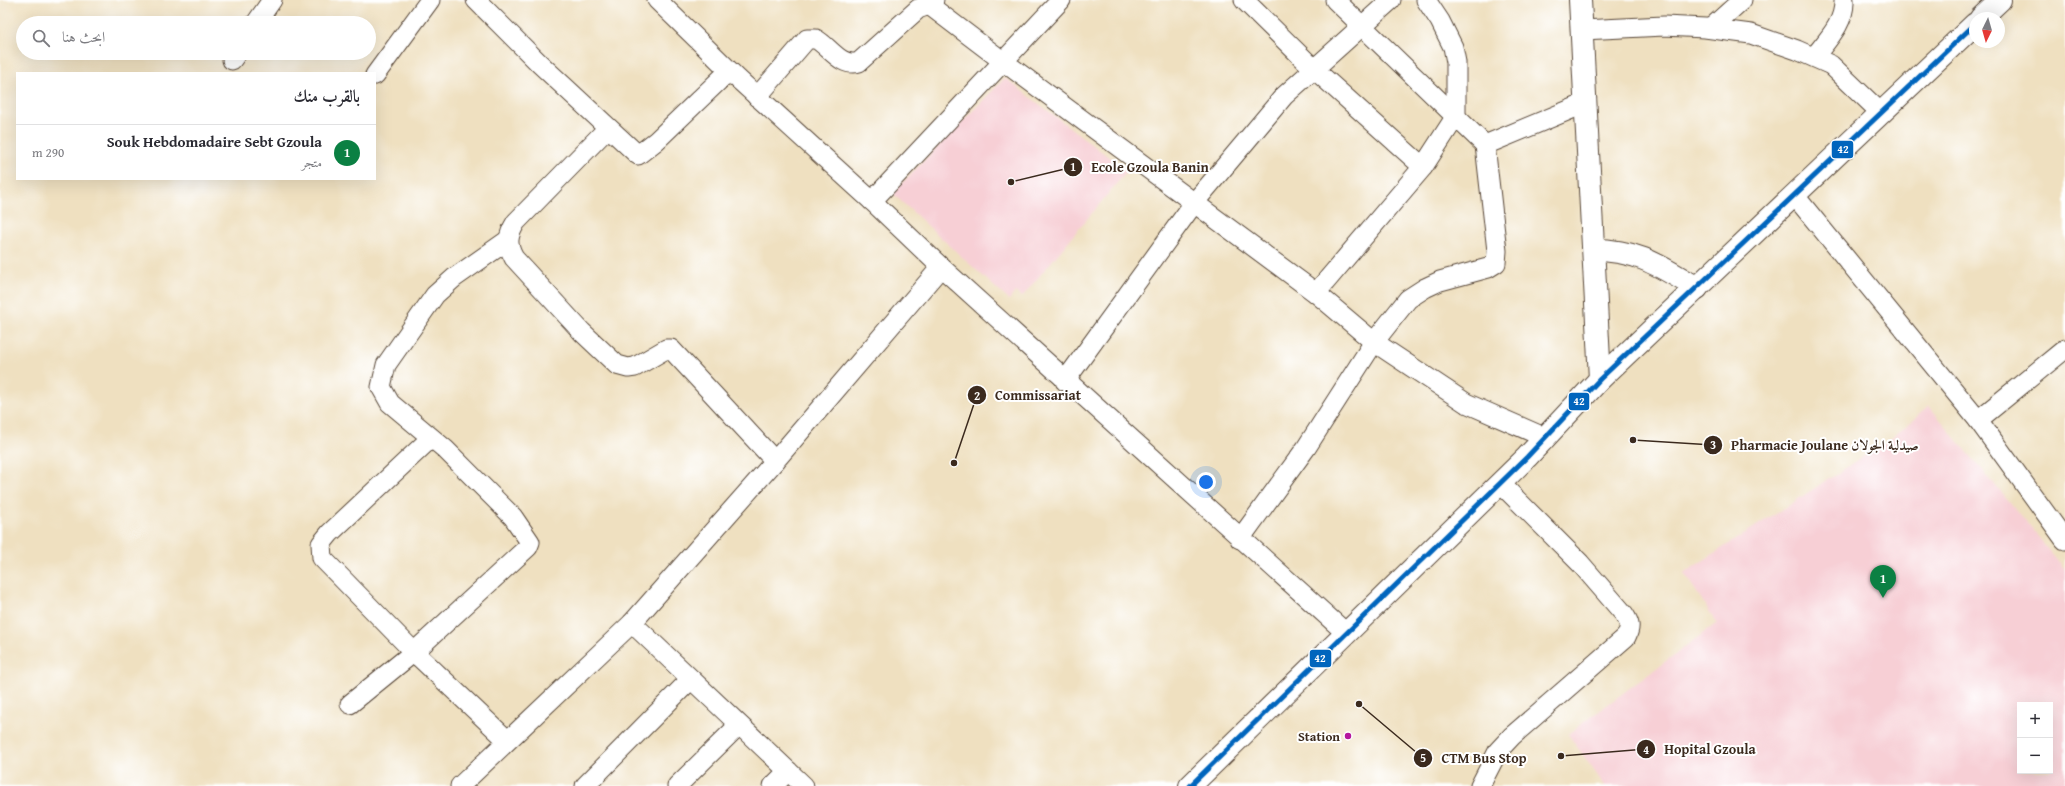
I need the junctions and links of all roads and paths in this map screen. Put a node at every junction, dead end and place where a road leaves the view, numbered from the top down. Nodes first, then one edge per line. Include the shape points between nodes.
1 (272, 0) edge
2 (430, 0) edge
3 (476, 0) edge
4 (657, 0) edge
5 (1061, 0) edge
6 (1244, 0) edge
7 (1335, 0) edge
8 (1391, 0) edge
9 (1426, 0) edge
10 (1580, 0) edge
11 (1742, 0) edge
12 (1844, 0) edge
13 (932, 2) edge
14 (261, 16) edge
15 (1363, 27) junction
16 (1711, 28) junction
17 (1582, 30) junction
18 (1969, 30) edge
19 (1814, 57) junction
20 (1004, 62) junction
21 (1314, 69) junction
22 (729, 71) junction
23 (376, 73) edge
24 (757, 97) junction
25 (1586, 103) junction
26 (1881, 113) junction
27 (1456, 116) junction
28 (608, 128) junction
29 (1485, 145) junction
30 (1423, 167) junction
31 (1795, 196) junction
32 (872, 201) junction
33 (1194, 203) junction
34 (508, 240) junction
35 (1594, 250) junction
36 (941, 267) junction
37 (1697, 288) junction
38 (1316, 293) junction
39 (1374, 342) junction
40 (2065, 349) edge
41 (1600, 379) junction
42 (1065, 381) junction
43 (1978, 420) junction
44 (431, 438) junction
45 (1546, 438) junction
46 (775, 461) junction
47 (1500, 484) junction
48 (1240, 538) junction
49 (2065, 540) edge
50 (632, 623) junction
51 (1346, 633) junction
52 (414, 652) junction
53 (691, 679) junction
54 (350, 704) dead end
55 (739, 725) junction
56 (507, 740) junction
57 (788, 771) junction
58 (1200, 783) edge
59 (462, 786) edge
60 (585, 786) edge
61 (677, 786) edge
62 (774, 786) edge
63 (804, 786) edge
64 (1480, 786) edge

1 - 14 street
2 - 23 street
3 - 28 street
4 - 22 street
5 - 20 street
6 - 21 street
7 - 15 street
8 - 15 street
9 - 27 street via 1453,47 1456,62
10 - 17 main road
11 - 16 street
12 - 19 street via 1841,20
13 - 20 street
13 - 24 street via 918,9 855,64 842,60 816,39 806,39
15 - 21 street
15 - 27 street
16 - 17 street via 1664,26
16 - 19 street via 1751,34
17 - 25 main road
18 - 26 main road
19 - 26 street via 1842,74
20 - 32 street
20 - 33 street
21 - 30 street
21 - 33 street via 1284,96
22 - 24 street
22 - 28 street via 640,154 634,153
24 - 32 street
25 - 29 street
25 - 35 main road
26 - 31 main road
27 - 29 street
27 - 30 street
28 - 34 street via 516,222
29 - 39 street via 1497,251 1496,262 1488,268 1425,288 1408,299
30 - 38 street
31 - 37 main road
31 - 43 street
32 - 36 street
33 - 38 street
33 - 42 street
34 - 44 street via 434,295 386,365 381,387 390,403
34 - 46 street via 509,250 514,258 582,332 617,365 628,368 635,366 666,349 671,349
35 - 37 main road via 1614,250 1633,254
35 - 41 main road
36 - 42 street
36 - 46 street
37 - 41 main road
38 - 39 street
39 - 45 street via 1466,403
39 - 48 street via 1306,448
40 - 43 street
41 - 45 main road
42 - 48 street
43 - 49 street
44 - 52 street via 321,544 322,558
44 - 52 street via 513,517 530,542 528,547
45 - 47 main road
46 - 50 street
47 - 51 main road
47 - 64 street via 1580,563 1624,614 1630,622 1630,629 1626,637 1512,736 1498,751
48 - 51 street
50 - 53 street
50 - 56 street
51 - 58 main road
52 - 54 street
52 - 56 street
53 - 55 street
53 - 60 street
55 - 57 street
55 - 61 street
56 - 59 street
57 - 62 street
57 - 63 street

